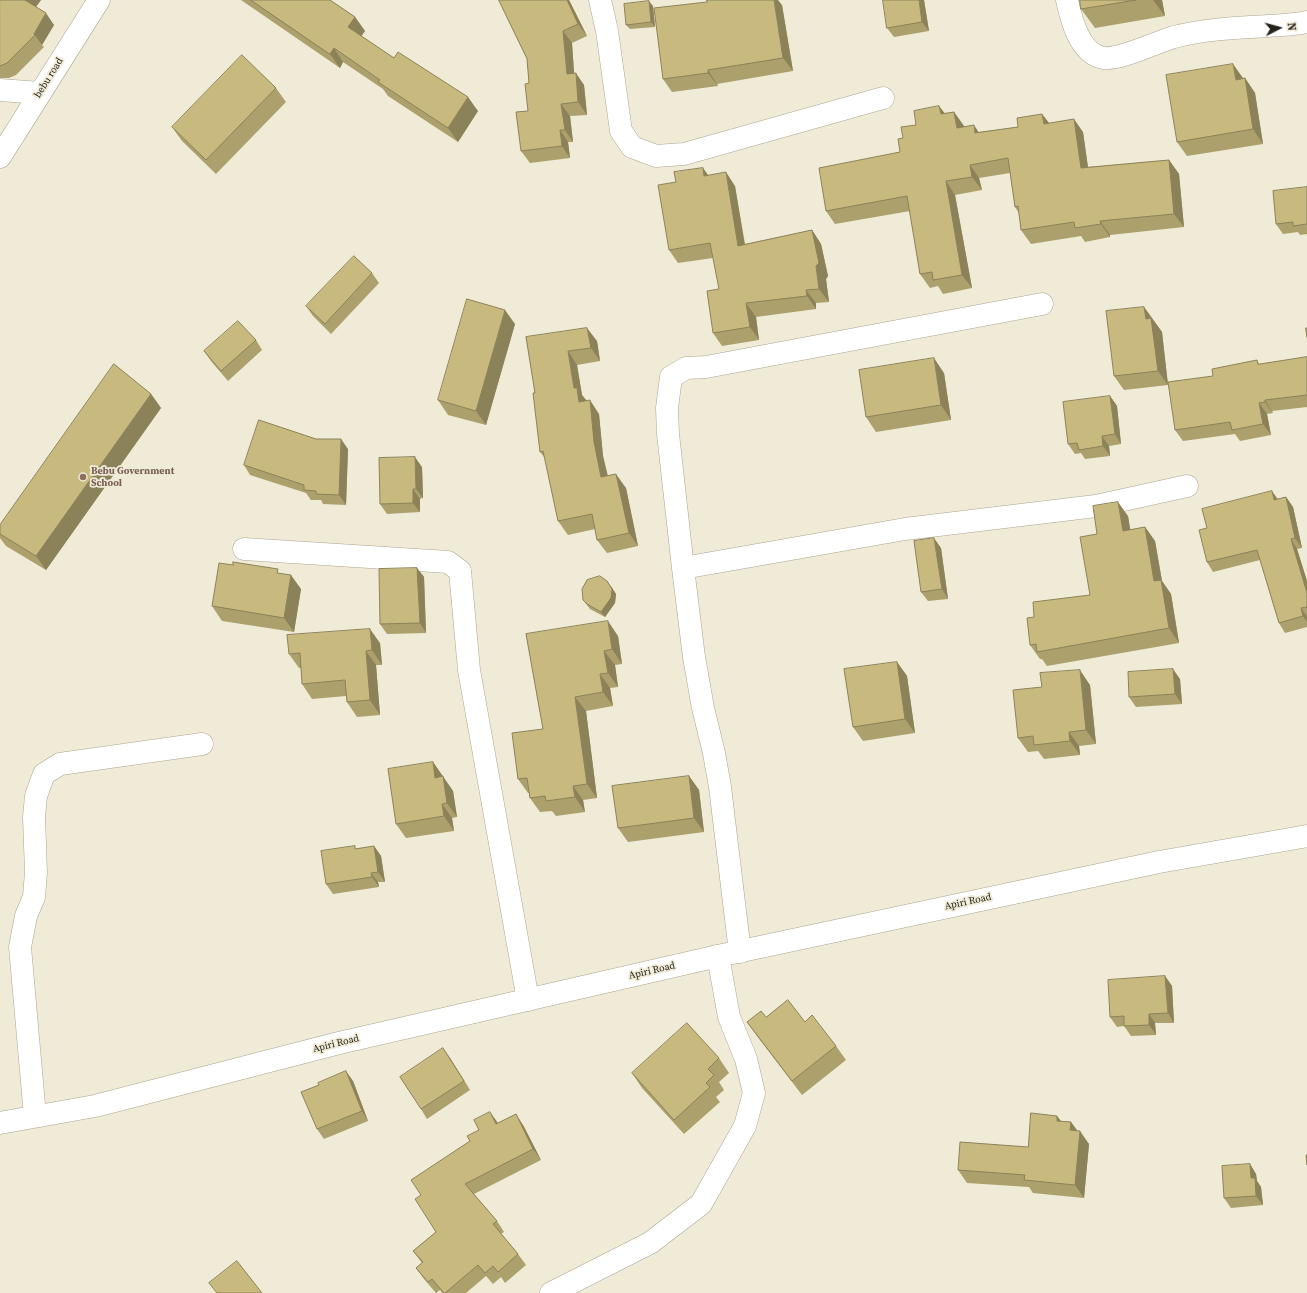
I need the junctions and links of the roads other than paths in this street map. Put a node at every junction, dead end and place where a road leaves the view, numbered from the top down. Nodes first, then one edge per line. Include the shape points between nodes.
1 (99, 0) edge
2 (600, 0) edge
3 (1067, 0) edge
4 (1307, 22) edge
5 (0, 90) edge
6 (40, 93) junction
7 (883, 98) dead end
8 (0, 157) edge
9 (1042, 304) dead end
10 (1187, 486) dead end
11 (244, 549) dead end
12 (683, 568) junction
13 (202, 744) dead end
14 (1307, 836) edge
15 (740, 952) junction
16 (718, 956) junction
17 (528, 1000) junction
18 (35, 1116) junction
19 (0, 1122) edge
20 (551, 1293) edge

1 - 6 street, bebu road
2 - 7 street via 607,31 621,131 632,147 656,156 684,154
3 - 4 street via 1070,18 1078,36 1093,53 1104,58 1127,54 1175,37 1228,28
5 - 6 street
6 - 8 street, bebu road
9 - 12 street via 706,367 686,368 671,377 667,408 668,434
10 - 12 street via 1096,506 905,529
11 - 17 street via 448,562 460,571 469,670
12 - 15 street via 694,657 720,787
13 - 18 street via 60,764 44,774 36,796 34,817 34,897 26,916 20,947
14 - 15 street, Apiri Road via 1159,862
15 - 16 street, Apiri Road
16 - 17 street, Apiri Road
16 - 20 street via 729,1017 746,1059 754,1093 745,1126 701,1204 650,1243
17 - 18 street, Apiri Road via 339,1043 95,1106
18 - 19 street, Apiri Road

